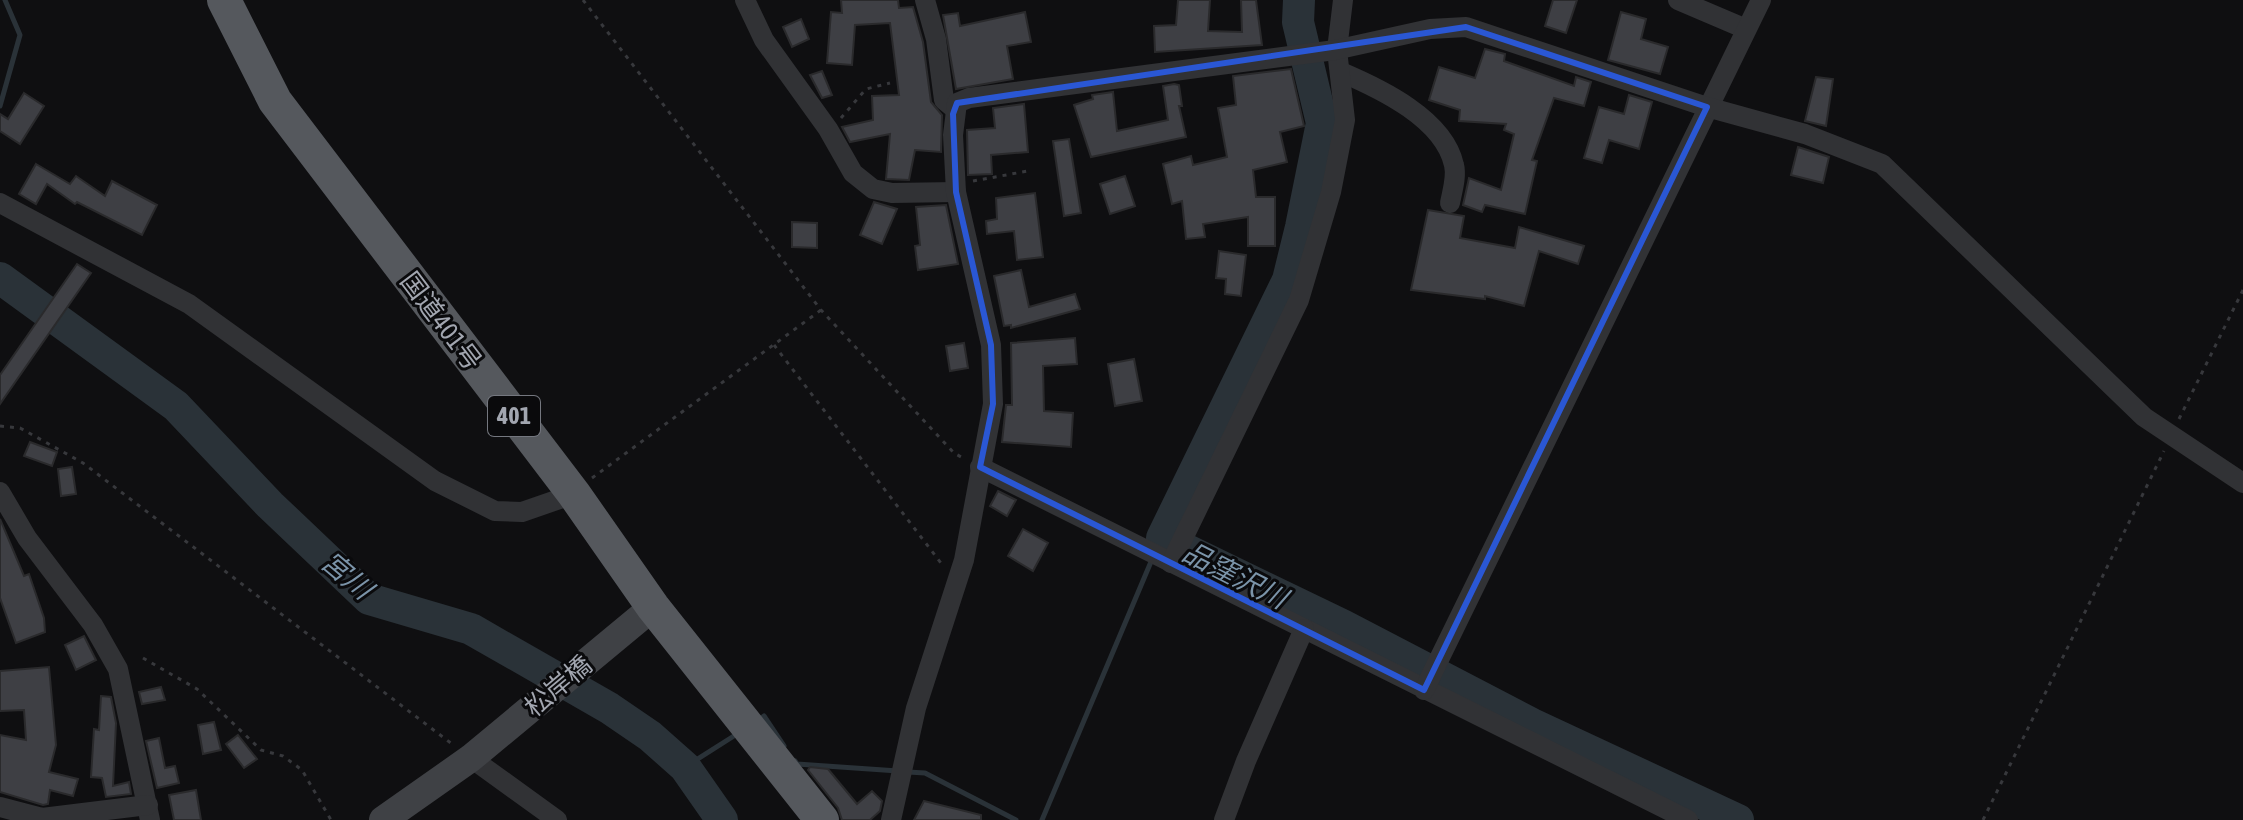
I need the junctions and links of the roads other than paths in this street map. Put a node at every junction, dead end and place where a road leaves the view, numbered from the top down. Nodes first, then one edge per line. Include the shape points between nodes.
1 (224, 0) edge
2 (745, 0) edge
3 (925, 0) edge
4 (1343, 0) edge
5 (1678, 0) edge
6 (1761, 0) edge
7 (1746, 29) junction
8 (1337, 50) junction
9 (1341, 72) junction
10 (1707, 107) junction
11 (955, 109) junction
12 (956, 187) junction
13 (0, 203) edge
14 (1450, 203) dead end
15 (980, 467) junction
16 (2243, 483) edge
17 (582, 487) junction
18 (0, 492) edge
19 (1171, 563) junction
20 (645, 614) junction
21 (1304, 629) junction
22 (1424, 690) junction
23 (475, 754) junction
24 (0, 807) edge
25 (149, 813) edge
26 (383, 820) edge
27 (557, 820) edge
28 (822, 820) edge
29 (891, 820) edge
30 (1224, 820) edge
31 (1688, 820) edge

1 - 17 highway, 国道401号 / 401 via 275,101
2 - 12 street via 764,40 853,173 873,189 932,195
3 - 11 street via 944,100
4 - 8 street
5 - 7 street
6 - 7 street
7 - 10 street
8 - 9 street
8 - 10 street via 1430,29 1466,27
8 - 11 street via 992,93 957,103
9 - 14 street via 1436,130 1454,165
9 - 19 street via 1345,120 1331,192 1299,300
10 - 16 street via 1805,134 1882,164 2144,417
10 - 22 street
11 - 12 street
12 - 15 street via 991,345 993,404
13 - 17 street via 189,304 435,481 495,511 522,512
15 - 19 street
15 - 29 street via 958,577 916,708
17 - 20 highway, 国道401号 / 401
18 - 25 street via 118,669
19 - 21 street
20 - 23 main road, 松岸橋
20 - 28 highway, 国道401号 / 401
21 - 22 street
21 - 30 street
22 - 31 street
23 - 26 main road, 松岸橋
23 - 27 street
24 - 25 street via 42,818

